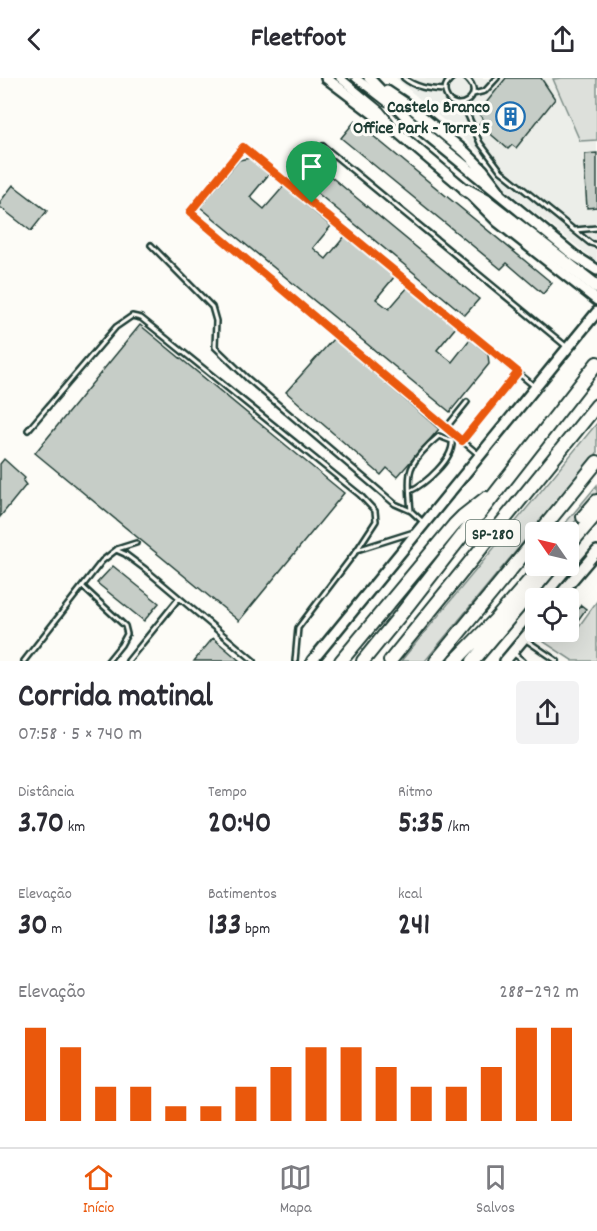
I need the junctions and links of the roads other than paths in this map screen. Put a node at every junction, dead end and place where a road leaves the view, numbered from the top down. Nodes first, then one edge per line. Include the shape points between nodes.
1 (326, 78) edge
2 (340, 78) edge
3 (356, 78) edge
4 (369, 78) edge
5 (404, 78) edge
6 (411, 78) edge
7 (452, 78) edge
8 (466, 78) edge
9 (496, 78) edge
10 (448, 80) edge
11 (411, 84) junction
12 (381, 88) junction
13 (445, 90) junction
14 (473, 94) junction
15 (463, 104) junction
16 (409, 120) junction
17 (396, 131) junction
18 (323, 146) dead end
19 (466, 190) junction
20 (508, 202) junction
21 (597, 228) edge
22 (574, 230) junction
23 (151, 245) dead end
24 (597, 245) edge
25 (597, 270) edge
26 (597, 287) edge
27 (597, 300) edge
28 (597, 312) edge
29 (568, 349) junction
30 (597, 363) edge
31 (518, 372) junction
32 (536, 387) junction
33 (467, 402) dead end
34 (597, 405) edge
35 (446, 428) junction
36 (28, 430) dead end
37 (462, 441) junction
38 (480, 456) junction
39 (597, 462) edge
40 (410, 490) junction
41 (495, 493) junction
42 (597, 501) edge
43 (411, 511) junction
44 (597, 513) edge
45 (548, 522) edge
46 (579, 522) edge
47 (422, 527) junction
48 (579, 534) edge
49 (136, 543) dead end
50 (116, 550) junction
51 (357, 550) junction
52 (525, 552) edge
53 (597, 552) edge
54 (533, 576) edge
55 (545, 576) edge
56 (83, 587) junction
57 (566, 588) edge
58 (179, 598) junction
59 (525, 637) edge
60 (523, 639) junction
61 (512, 652) junction
62 (24, 661) edge
63 (108, 661) edge
64 (128, 661) edge
65 (254, 661) edge
66 (295, 661) edge
67 (312, 661) edge
68 (341, 661) edge
69 (363, 661) edge
70 (390, 661) edge
71 (436, 661) edge
72 (455, 661) edge
73 (473, 661) edge
74 (505, 661) edge
75 (523, 661) edge
76 (557, 661) edge

1 - 17 street
2 - 17 street via 380,111
3 - 16 street
4 - 12 street
5 - 11 lane
6 - 11 lane
7 - 10 lane
8 - 14 lane
9 - 14 lane via 484,91
10 - 13 lane
11 - 13 lane
12 - 16 street
12 - 20 street via 465,152
13 - 15 lane via 450,101
14 - 15 lane
15 - 22 lane via 480,143 501,171
16 - 20 street
17 - 19 street
18 - 29 lane
19 - 26 highway via 486,201
19 - 27 street via 498,222
20 - 25 street
21 - 22 lane
22 - 24 lane
23 - 43 lane via 212,307 215,347 395,504
28 - 29 street
29 - 32 street
30 - 41 highway
31 - 32 lane
31 - 35 lane via 243,147 190,212
31 - 37 lane
32 - 38 street
33 - 35 lane
34 - 70 highway, SP-280
35 - 37 lane
36 - 51 lane via 116,327 132,316 141,318 375,511 376,521
37 - 38 lane
38 - 47 street
39 - 45 highway, SP-280
40 - 40 lane via 414,464 439,436 452,441 449,454 433,475
40 - 43 lane
41 - 68 highway via 463,516
41 - 69 highway
42 - 46 highway
43 - 47 lane
44 - 48 highway
47 - 51 lane
47 - 67 street
49 - 50 lane
50 - 56 lane via 102,561
50 - 58 lane
51 - 66 lane via 298,628
52 - 71 highway, SP-280
53 - 57 street
54 - 72 highway
55 - 73 highway
56 - 62 lane
56 - 63 lane via 125,626 128,634
58 - 64 lane
58 - 65 lane
59 - 60 street
60 - 61 street
60 - 76 lane
61 - 74 street
61 - 75 lane

